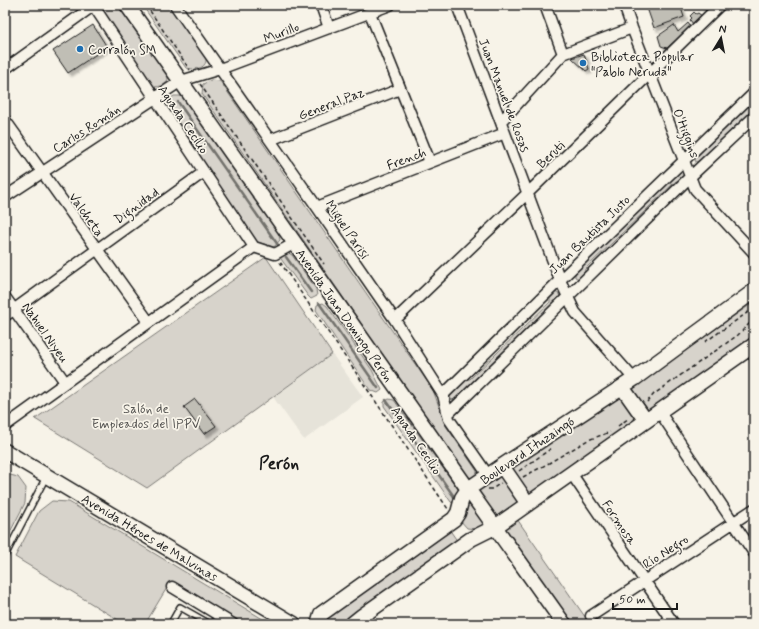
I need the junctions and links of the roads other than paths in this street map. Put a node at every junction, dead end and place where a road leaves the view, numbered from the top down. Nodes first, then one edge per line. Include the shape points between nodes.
1 (93, 5) edge
2 (127, 5) edge
3 (175, 5) edge
4 (321, 5) edge
5 (390, 5) edge
6 (456, 5) edge
7 (545, 5) edge
8 (625, 5) edge
9 (720, 5) edge
10 (370, 13) junction
11 (330, 28) junction
12 (632, 28) junction
13 (563, 54) junction
14 (5, 69) edge
15 (220, 69) junction
16 (650, 74) junction
17 (181, 81) junction
18 (400, 90) junction
19 (754, 93) edge
20 (155, 98) junction
21 (754, 117) edge
22 (5, 120) edge
23 (500, 120) junction
24 (505, 133) junction
25 (270, 140) junction
26 (684, 161) junction
27 (430, 162) junction
28 (42, 172) junction
29 (204, 172) junction
30 (690, 177) junction
31 (527, 193) junction
32 (5, 196) edge
33 (317, 207) junction
34 (295, 243) junction
35 (254, 247) junction
36 (97, 249) junction
37 (754, 253) edge
38 (560, 280) junction
39 (754, 292) edge
40 (5, 297) edge
41 (568, 297) junction
42 (14, 310) junction
43 (5, 316) edge
44 (394, 320) junction
45 (149, 322) junction
46 (754, 345) edge
47 (65, 382) junction
48 (628, 383) junction
49 (443, 395) junction
50 (659, 411) junction
51 (448, 414) junction
52 (646, 420) junction
53 (5, 426) edge
54 (7, 455) edge
55 (502, 466) junction
56 (571, 473) junction
57 (47, 476) junction
58 (488, 476) junction
59 (468, 489) junction
60 (528, 504) junction
61 (754, 509) edge
62 (733, 522) junction
63 (495, 527) junction
64 (754, 553) edge
65 (5, 556) edge
66 (644, 581) junction
67 (172, 587) dead end
68 (187, 596) junction
69 (180, 607) junction
70 (591, 616) dead end
71 (173, 624) edge
72 (210, 624) edge
73 (233, 624) edge
74 (294, 624) edge
75 (318, 624) edge
76 (352, 624) edge
77 (564, 624) edge
78 (674, 624) edge

1 - 14 street
1 - 20 street, Aguada Cecilio
2 - 17 main road, Avenida Juan Domingo Perón
3 - 15 street, Miguel Parisi
4 - 11 street
5 - 10 street, Murillo
6 - 23 street, Juan Manuel de Rosas
7 - 13 street
8 - 12 street, O'Higgins
9 - 16 street, Beruti
10 - 11 street, Murillo
10 - 18 street
11 - 15 street, Murillo
12 - 13 street
12 - 16 street, O'Higgins
13 - 23 street
15 - 17 street, Murillo
15 - 25 street, Miguel Parisi
16 - 26 street, O'Higgins
16 - 31 street, Beruti
17 - 20 street, Carlos Román
17 - 34 main road, Avenida Juan Domingo Perón
18 - 25 street, General Paz
18 - 27 street
19 - 26 street, Juan Bautista Justo
20 - 28 street, Carlos Román
20 - 29 street, Aguada Cecilio
21 - 30 street
22 - 28 street, Valcheta
23 - 24 street, Juan Manuel de Rosas
24 - 27 street, French
24 - 31 street, Juan Manuel de Rosas
25 - 33 street, Miguel Parisi
26 - 30 street, O'Higgins
26 - 38 street, Juan Bautista Justo
27 - 33 street, French
28 - 32 street, Carlos Román
28 - 36 street, Valcheta
29 - 35 street, Aguada Cecilio
29 - 36 street, Dignidad
30 - 37 street, O'Higgins via 695,190
30 - 41 street
31 - 38 street, Juan Manuel de Rosas
31 - 44 street, Beruti
33 - 44 street, Miguel Parisi
34 - 35 street via 275,254
34 - 59 main road, Avenida Juan Domingo Perón
35 - 45 street
36 - 42 street, Dignidad
36 - 45 street, Valcheta
38 - 41 street, Juan Manuel de Rosas
38 - 49 street, Juan Bautista Justo
39 - 48 main road, Boulevard Ituzaingó
40 - 42 street, Nahuel Niyeu
41 - 48 street, Juan Manuel de Rosas via 575,312
41 - 51 street
42 - 43 street, Dignidad
42 - 47 street, Nahuel Niyeu
44 - 49 street, Miguel Parisi
45 - 47 street
46 - 50 main road
47 - 53 street
48 - 52 main road
48 - 55 main road, Boulevard Ituzaingó
49 - 51 street, Miguel Parisi
50 - 52 main road
50 - 62 street
51 - 58 street, Miguel Parisi
52 - 56 main road
54 - 57 main road, Avenida Héroes de Malvinas
55 - 58 main road, Boulevard Ituzaingó
55 - 60 main road
56 - 60 main road
56 - 66 street, Formosa
57 - 65 lane
57 - 74 main road, Avenida Héroes de Malvinas
58 - 59 main road, Boulevard Ituzaingó
59 - 63 main road, Avenida Juan Domingo Perón
59 - 75 main road, Boulevard Ituzaingó via 454,519 322,614
60 - 63 main road
61 - 62 street, Río Negro
62 - 64 street
62 - 66 street, Río Negro
63 - 76 main road via 471,539
63 - 77 main road, Avenida Juan Domingo Perón
66 - 70 street, Río Negro
66 - 78 street, Formosa
67 - 68 street
68 - 69 lane
68 - 73 street
69 - 71 lane via 171,623
69 - 72 lane

